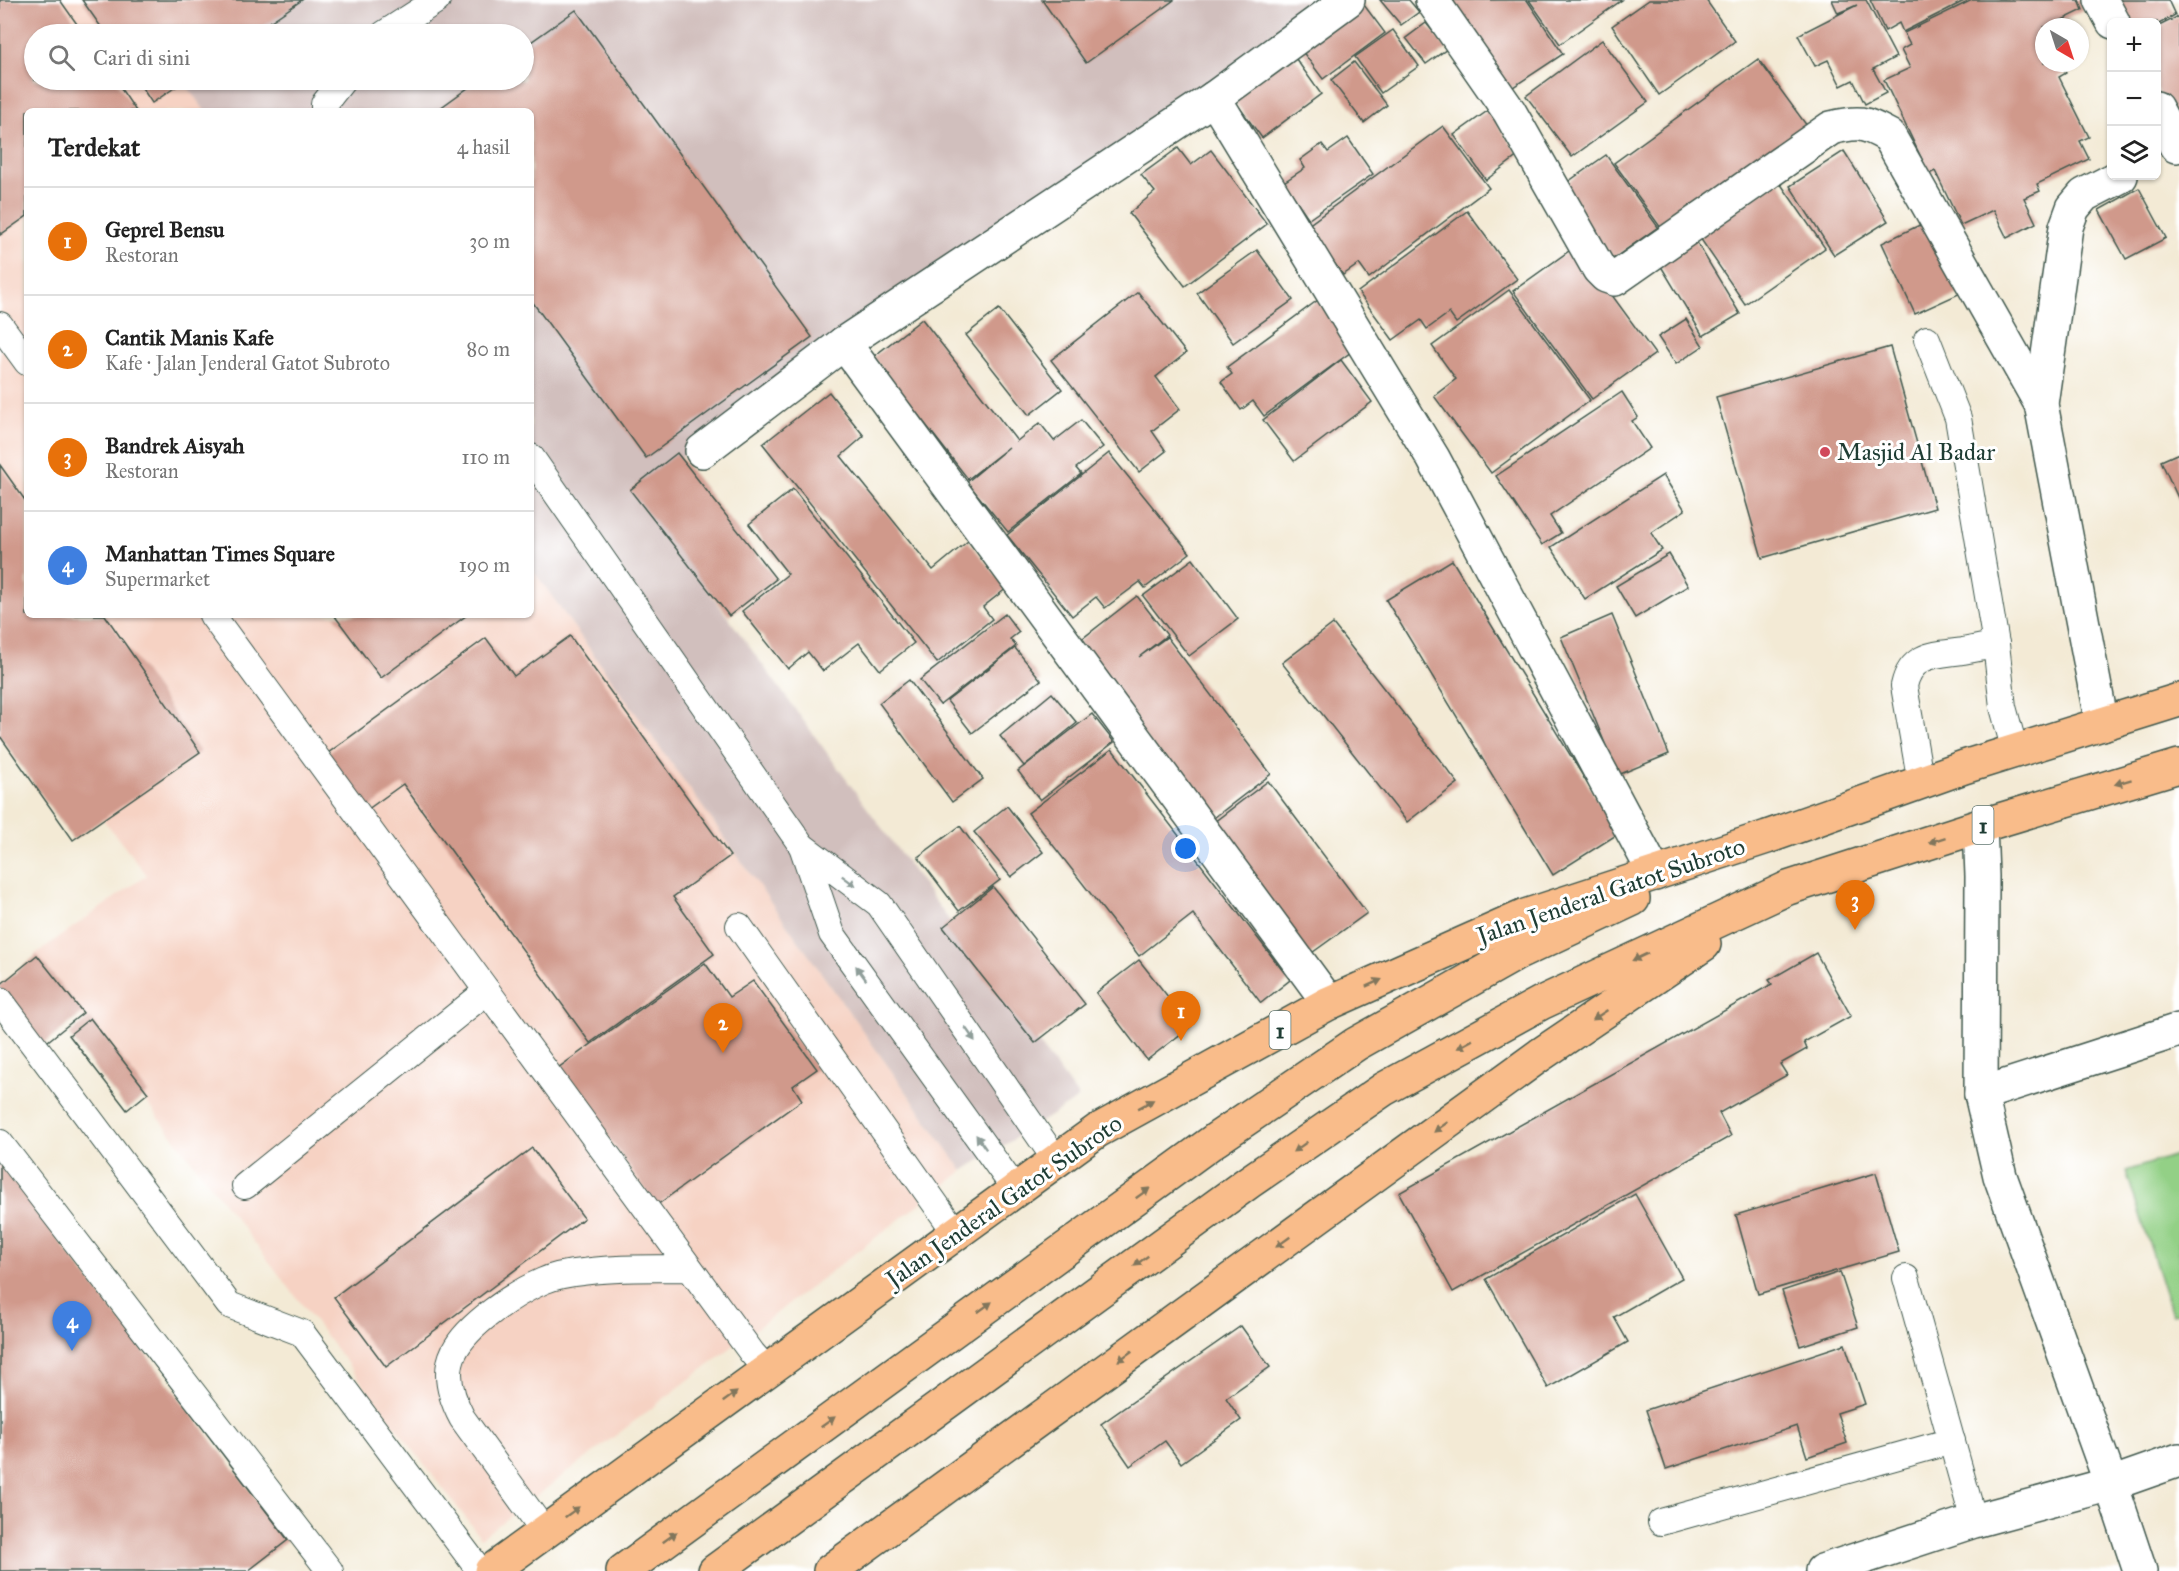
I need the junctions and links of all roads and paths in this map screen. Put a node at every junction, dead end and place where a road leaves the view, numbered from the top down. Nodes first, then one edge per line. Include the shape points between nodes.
1 (437, 0) edge
2 (1348, 0) edge
3 (1432, 0) edge
4 (2101, 0) edge
5 (2111, 18) edge
6 (400, 24) edge
7 (335, 90) edge
8 (1214, 98) junction
9 (324, 108) edge
10 (2161, 121) edge
11 (2170, 149) edge
12 (2113, 180) edge
13 (0, 325) edge
14 (1927, 339) dead end
15 (844, 343) junction
16 (24, 358) edge
17 (2041, 404) junction
18 (702, 452) dead end
19 (534, 461) edge
20 (214, 618) edge
21 (1996, 644) junction
22 (2179, 700) edge
23 (2102, 724) junction
24 (2014, 751) junction
25 (2179, 766) edge
26 (1921, 783) junction
27 (1980, 826) junction
28 (1767, 837) junction
29 (802, 846) junction
30 (1655, 874) junction
31 (1788, 888) junction
32 (739, 926) dead end
33 (487, 991) junction
34 (0, 1000) edge
35 (1329, 1003) junction
36 (2179, 1029) edge
37 (1981, 1094) junction
38 (0, 1143) edge
39 (1056, 1160) junction
40 (245, 1186) dead end
41 (1015, 1190) junction
42 (956, 1233) junction
43 (689, 1268) junction
44 (1906, 1278) dead end
45 (767, 1370) junction
46 (1952, 1441) junction
47 (2179, 1460) edge
48 (2111, 1484) junction
49 (1974, 1521) junction
50 (1661, 1522) dead end
51 (544, 1531) junction
52 (330, 1571) edge
53 (480, 1571) edge
54 (490, 1571) edge
55 (622, 1571) edge
56 (715, 1571) edge
57 (830, 1571) edge
58 (1822, 1571) edge
59 (2140, 1571) edge

1 - 6 lane
2 - 8 street
3 - 17 street via 1509,111 1599,269 1615,279 1832,128 1868,124 1889,136
4 - 5 street
7 - 9 lane
8 - 15 street
8 - 30 street via 1433,458
10 - 11 street
12 - 17 street via 2084,195 2073,208 2066,227
13 - 16 lane
14 - 21 lane via 1958,418
15 - 18 street
15 - 35 street
17 - 23 street
19 - 29 lane
20 - 33 lane
21 - 24 lane via 2003,707
21 - 26 lane via 1935,653 1906,676 1904,686
22 - 23 highway, Jalan Jenderal Gatot Subroto / 1
23 - 24 highway, Jalan Jenderal Gatot Subroto / 1
24 - 26 highway, Jalan Jenderal Gatot Subroto / 1
25 -> 27 highway, 1
26 - 28 highway, Jalan Jenderal Gatot Subroto / 1
27 -> 31 highway, 1
27 - 37 street
28 - 30 highway, Jalan Jenderal Gatot Subroto / 1
55 -> 28 highway, Jalan Jenderal Gatot Subroto / 1 via 1215,1140 1356,1044 1516,954
29 -> 39 lane via 879,904
41 -> 29 lane via 832,934
35 -> 30 highway, Jalan Jenderal Gatot Subroto / 1 via 1525,916
31 -> 56 highway, 1 via 1541,1003 1384,1089 1249,1182
31 -> 57 highway, 1 via 1540,1055
32 - 42 lane
33 - 40 lane
33 - 43 lane
34 - 53 lane via 229,1305 302,1333
39 -> 35 highway, Jalan Jenderal Gatot Subroto / 1 via 1097,1131
36 - 37 street
37 - 48 street via 2000,1176
38 - 52 lane
39 - 41 highway, Jalan Jenderal Gatot Subroto / 1
41 - 42 highway, Jalan Jenderal Gatot Subroto / 1
42 - 45 highway, Jalan Jenderal Gatot Subroto / 1
43 - 45 lane
43 - 51 lane via 582,1272 543,1281 497,1308 468,1331 453,1354 449,1380 453,1401
44 - 46 lane
51 -> 45 highway, Jalan Jenderal Gatot Subroto / 1
46 - 49 lane
46 - 50 lane
47 - 48 street
48 - 49 street
48 - 59 street
49 - 58 street
51 - 54 highway, Jalan Jenderal Gatot Subroto / 1

